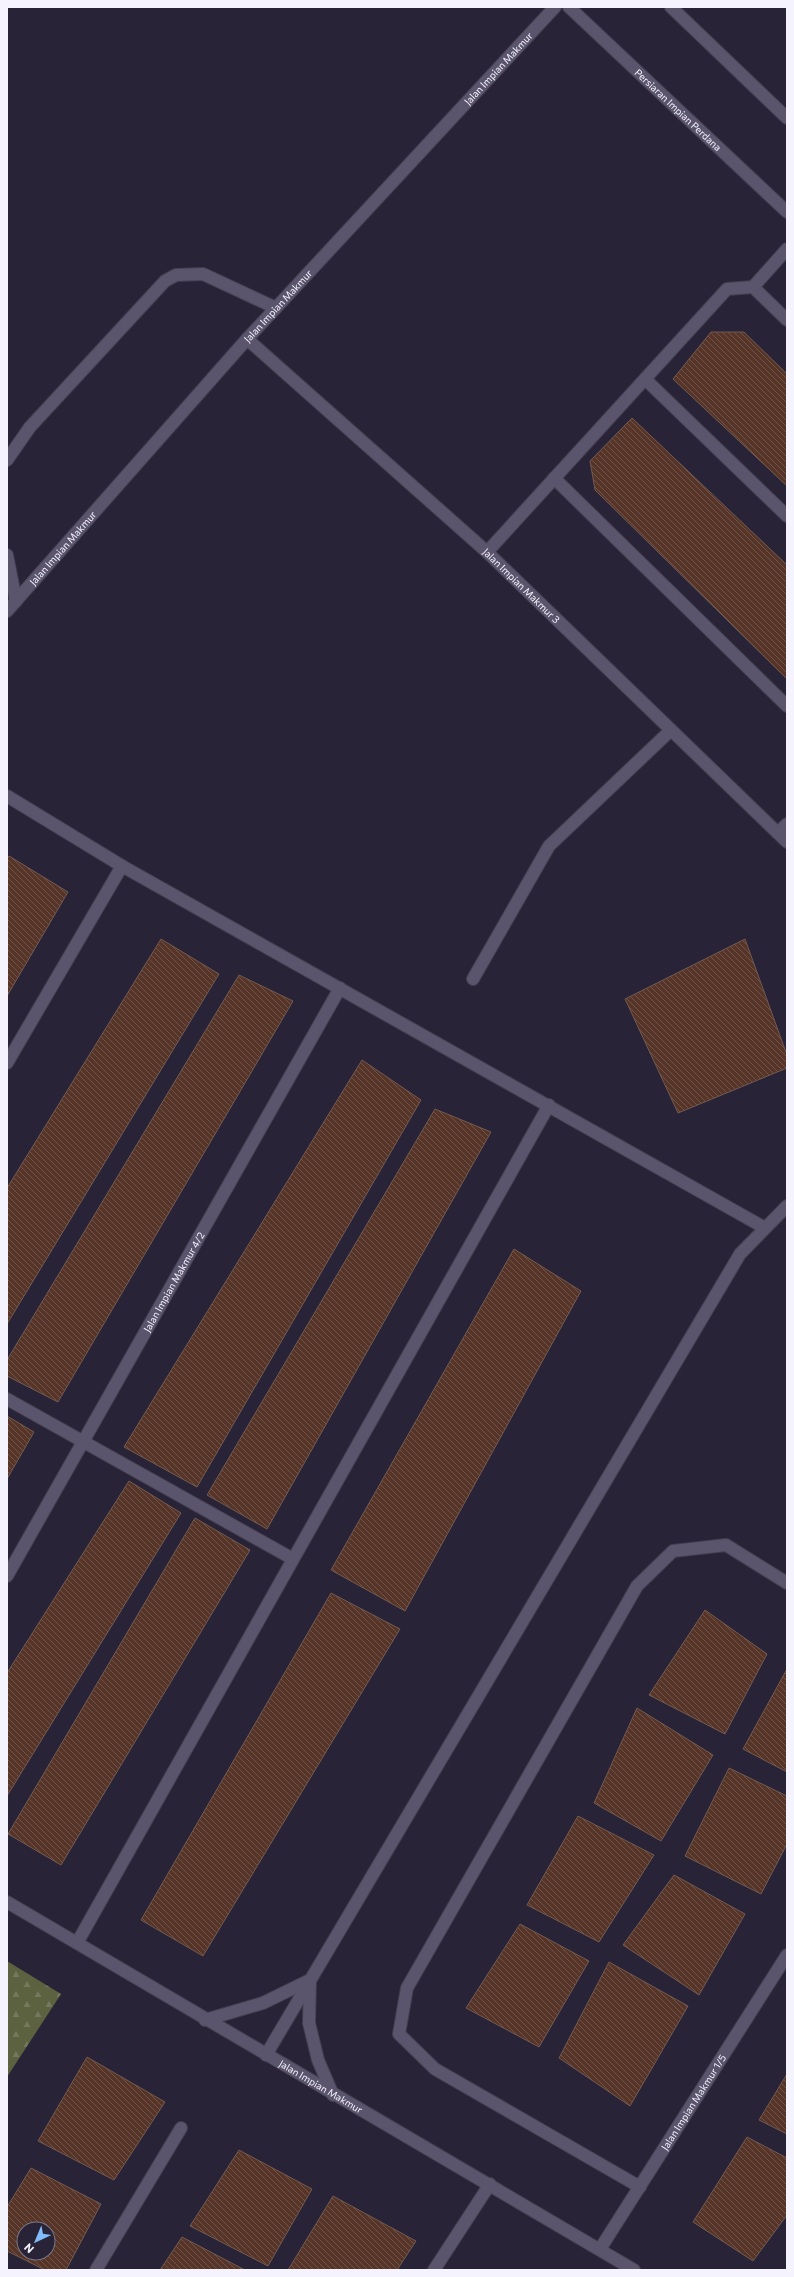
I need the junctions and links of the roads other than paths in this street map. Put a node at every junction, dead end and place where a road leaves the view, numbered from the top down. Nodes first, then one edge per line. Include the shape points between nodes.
1 (556, 7) edge
2 (569, 7) edge
3 (671, 7) edge
4 (787, 118) edge
5 (787, 212) edge
6 (787, 249) edge
7 (752, 287) junction
8 (276, 308) junction
9 (787, 320) edge
10 (247, 338) junction
11 (645, 379) junction
12 (7, 460) edge
13 (554, 478) junction
14 (787, 516) edge
15 (487, 552) junction
16 (7, 555) edge
17 (16, 601) junction
18 (7, 611) edge
19 (787, 706) edge
20 (671, 730) junction
21 (7, 796) edge
22 (787, 824) edge
23 (783, 837) edge
24 (122, 866) junction
25 (473, 979) dead end
26 (340, 988) junction
27 (7, 1063) edge
28 (549, 1105) junction
29 (787, 1206) edge
30 (765, 1228) junction
31 (7, 1399) edge
32 (83, 1442) junction
33 (293, 1560) junction
34 (7, 1576) edge
35 (787, 1583) edge
36 (7, 1902) edge
37 (77, 1943) junction
38 (787, 1955) edge
39 (310, 1980) junction
40 (205, 2020) junction
41 (266, 2055) junction
42 (333, 2095) junction
43 (181, 2128) dead end
44 (490, 2184) junction
45 (640, 2187) junction
46 (600, 2250) junction
47 (96, 2270) edge
48 (434, 2270) edge
49 (634, 2270) edge

1 - 8 street, Jalan Impian Makmur
2 - 5 street, Persiaran Impian Perdana
3 - 4 street
6 - 7 street
7 - 9 street
7 - 11 street via 727,289
8 - 10 street, Jalan Impian Makmur
8 - 12 street via 203,274 176,275 165,281 30,427
10 - 15 street, Jalan Impian Makmur 3
10 - 17 street, Jalan Impian Makmur
11 - 13 street
11 - 14 street
13 - 15 street
13 - 19 street
15 - 20 street, Jalan Impian Makmur 3
16 - 17 street
17 - 18 street, Jalan Impian Makmur
20 - 23 street, Jalan Impian Makmur 3
20 - 25 street via 549,846
21 - 24 street
22 - 23 street
24 - 26 street
24 - 27 street
26 - 28 street
26 - 32 street, Jalan Impian Makmur 4/2
28 - 30 street
28 - 33 street
29 - 30 street
30 - 39 street via 740,1254
31 - 32 street
32 - 33 street
32 - 34 street, Jalan Impian Makmur 4/2
33 - 37 street
35 - 45 street via 726,1545 673,1551 637,1586 407,1988 399,2034 434,2069
36 - 37 street, Jalan Impian Makmur
37 - 40 street, Jalan Impian Makmur
38 - 45 street, Jalan Impian Makmur 1/5
39 - 40 street via 263,2002
39 - 41 street
39 - 42 street via 309,2023 318,2060
40 - 41 street, Jalan Impian Makmur
41 - 42 street, Jalan Impian Makmur
42 - 44 street, Jalan Impian Makmur
43 - 47 street
44 - 46 street, Jalan Impian Makmur
44 - 48 street
45 - 46 street, Jalan Impian Makmur 1/5
46 - 49 street, Jalan Impian Makmur

